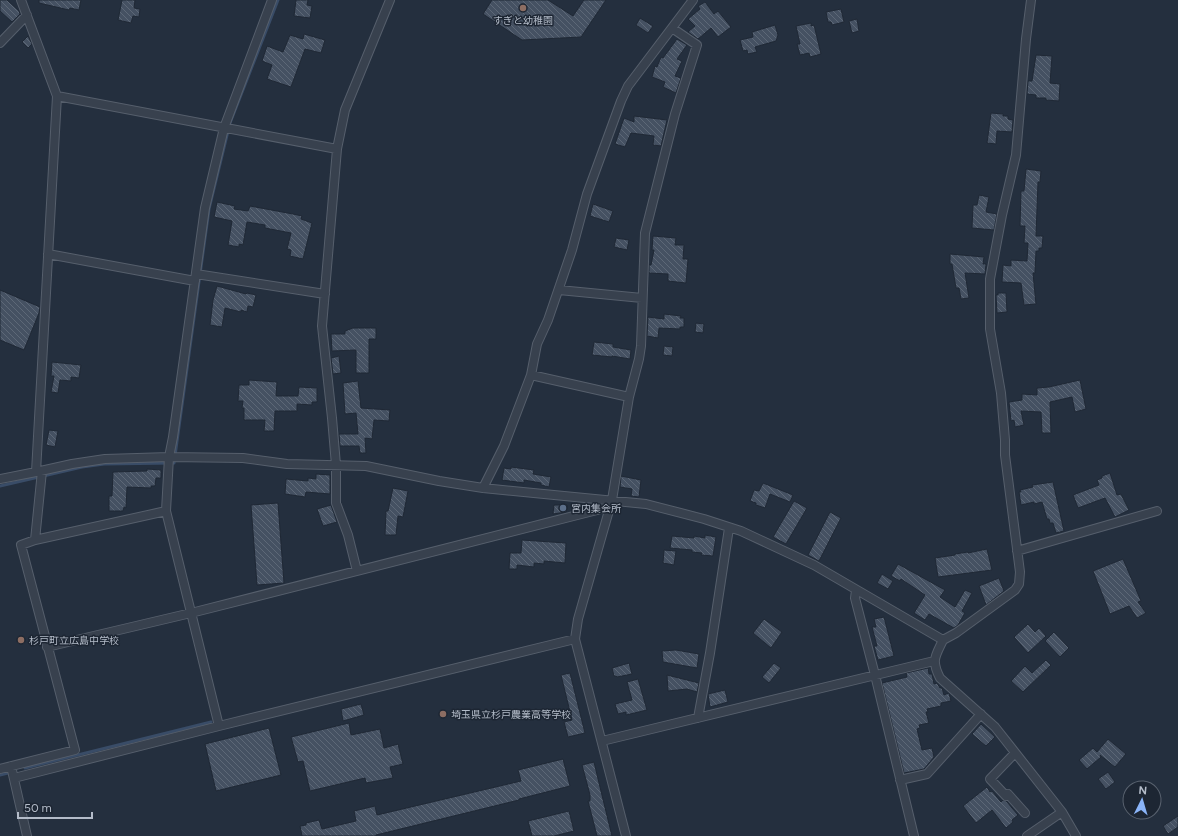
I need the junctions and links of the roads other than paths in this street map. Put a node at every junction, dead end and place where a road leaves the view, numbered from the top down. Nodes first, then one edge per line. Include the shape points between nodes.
1 (21, 0) edge
2 (272, 0) edge
3 (390, 0) edge
4 (693, 0) edge
5 (1031, 0) edge
6 (27, 15) junction
7 (672, 28) junction
8 (0, 43) edge
9 (57, 96) junction
10 (224, 128) junction
11 (337, 148) junction
12 (48, 254) junction
13 (196, 278) junction
14 (559, 290) junction
15 (325, 294) junction
16 (642, 298) junction
17 (531, 375) junction
18 (629, 397) junction
19 (169, 457) junction
20 (336, 465) junction
21 (39, 472) junction
22 (0, 479) edge
23 (483, 488) junction
24 (610, 503) junction
25 (166, 511) junction
26 (1157, 511) dead end
27 (729, 528) junction
28 (35, 540) junction
29 (1017, 550) junction
30 (357, 571) junction
31 (856, 590) junction
32 (191, 613) junction
33 (575, 639) junction
34 (943, 640) junction
35 (47, 647) junction
36 (934, 661) junction
37 (875, 675) junction
38 (981, 714) junction
39 (698, 718) junction
40 (219, 726) junction
41 (602, 741) junction
42 (1015, 753) junction
43 (11, 766) junction
44 (0, 769) edge
45 (14, 778) junction
46 (900, 780) junction
47 (1062, 812) junction
48 (1024, 813) dead end
49 (27, 836) edge
50 (626, 836) edge
51 (914, 836) edge
52 (1027, 836) edge
53 (1076, 836) edge

1 - 6 street
2 - 10 street
3 - 11 street via 345,110
4 - 7 street
5 - 29 street via 1016,155 990,279 989,304
6 - 8 street
6 - 9 street
7 - 14 street via 628,86 621,101 587,194
7 - 16 street via 697,45 675,114 645,234
9 - 10 street
9 - 12 street
10 - 11 street
10 - 13 street via 205,208
11 - 15 street
12 - 13 street
12 - 21 street
13 - 15 street
13 - 19 street
14 - 16 street
14 - 17 street via 537,344
15 - 20 street via 322,326
16 - 18 street via 641,346
17 - 18 street
17 - 23 street via 504,446
18 - 24 street
19 - 20 street via 242,458 287,464
19 - 21 street via 105,459
19 - 25 street
20 - 23 street via 366,466
20 - 30 street via 336,503 348,535
21 - 22 street
21 - 28 street
23 - 24 street
24 - 27 street via 646,504
24 - 30 street
24 - 33 street via 578,619
25 - 28 street
25 - 32 street
26 - 29 street
27 - 31 street via 741,531 814,565
27 - 39 street
28 - 35 street via 21,545
29 - 34 street via 1020,572 1019,584 1015,590
30 - 32 street
31 - 34 street
31 - 37 street via 854,598
32 - 35 street
32 - 40 street
33 - 40 street
33 - 41 street
34 - 36 street
35 - 43 street via 75,750
36 - 37 street
36 - 38 street via 940,678
37 - 39 street
37 - 46 street
38 - 42 street via 995,727
38 - 46 street via 927,774
39 - 41 street
40 - 45 street
41 - 50 street
42 - 47 street
42 - 48 street via 990,779 1006,796 1008,794
43 - 44 street
43 - 45 street
45 - 49 street
46 - 51 street
47 - 52 street
47 - 53 street

